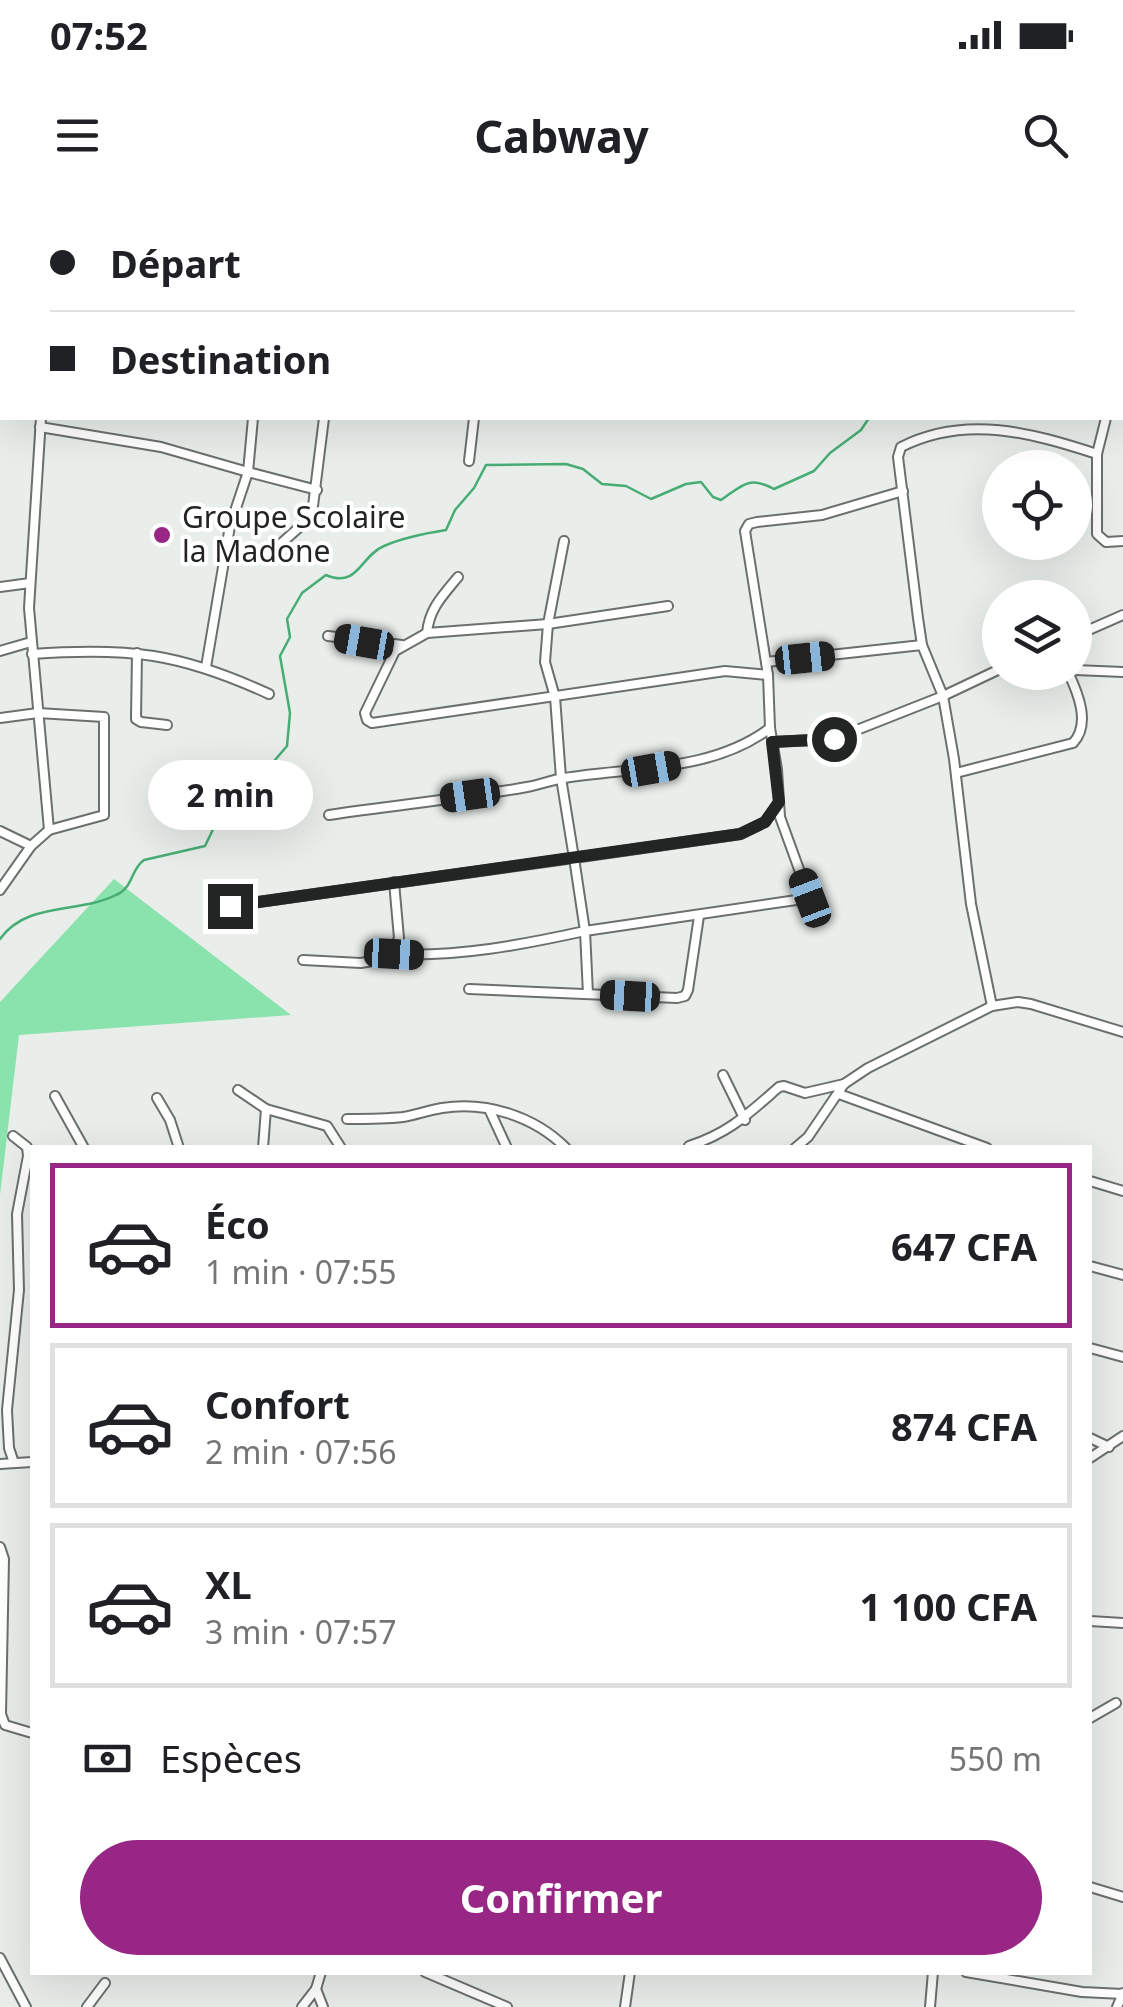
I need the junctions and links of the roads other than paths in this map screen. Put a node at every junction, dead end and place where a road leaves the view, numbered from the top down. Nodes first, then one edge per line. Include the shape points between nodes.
1 (253, 420) edge
2 (324, 420) edge
3 (474, 420) edge
4 (1106, 420) edge
5 (40, 422) edge
6 (1098, 454) junction
7 (469, 460) dead end
8 (248, 472) junction
9 (316, 490) junction
10 (903, 491) junction
11 (564, 541) dead end
12 (1123, 541) edge
13 (268, 555) dead end
14 (458, 577) dead end
15 (30, 584) junction
16 (0, 588) edge
17 (668, 606) dead end
18 (1123, 615) edge
19 (548, 624) junction
20 (1092, 629) edge
21 (427, 633) junction
22 (328, 636) dead end
23 (31, 642) junction
24 (402, 645) junction
25 (922, 645) junction
26 (0, 651) edge
27 (137, 652) junction
28 (32, 654) junction
29 (766, 662) junction
30 (206, 667) junction
31 (1092, 671) edge
32 (1123, 672) edge
33 (768, 675) junction
34 (982, 678) edge
35 (1076, 690) edge
36 (269, 694) dead end
37 (943, 696) junction
38 (555, 698) junction
39 (38, 713) junction
40 (0, 718) edge
41 (167, 725) dead end
42 (770, 728) junction
43 (772, 742) junction
44 (956, 773) junction
45 (561, 778) junction
46 (779, 802) junction
47 (329, 814) dead end
48 (49, 830) junction
49 (0, 831) edge
50 (31, 846) junction
51 (574, 858) junction
52 (394, 882) junction
53 (0, 890) edge
54 (810, 898) junction
55 (230, 906) dead end
56 (699, 916) junction
57 (816, 916) dead end
58 (584, 931) junction
59 (394, 954) junction
60 (303, 960) dead end
61 (469, 989) dead end
62 (588, 994) junction
63 (992, 1006) junction
64 (1123, 1032) edge
65 (723, 1075) dead end
66 (844, 1084) junction
67 (238, 1090) dead end
68 (839, 1094) junction
69 (55, 1096) dead end
70 (157, 1098) dead end
71 (266, 1109) junction
72 (489, 1109) junction
73 (347, 1120) dead end
74 (745, 1120) junction
75 (13, 1136) dead end
76 (82, 1145) edge
77 (178, 1145) edge
78 (264, 1145) edge
79 (340, 1145) edge
80 (506, 1145) edge
81 (562, 1145) edge
82 (692, 1145) edge
83 (798, 1145) edge
84 (979, 1145) edge
85 (1092, 1182) edge
86 (1123, 1192) edge
87 (1092, 1266) edge
88 (1123, 1274) edge
89 (1092, 1349) edge
90 (1123, 1357) edge
91 (1123, 1436) edge
92 (1092, 1439) edge
93 (1109, 1447) junction
94 (1092, 1457) edge
95 (14, 1462) junction
96 (30, 1462) edge
97 (0, 1464) edge
98 (0, 1547) edge
99 (1092, 1621) edge
100 (1123, 1623) edge
101 (1116, 1703) dead end
102 (1092, 1717) edge
103 (30, 1732) edge
104 (1092, 1888) edge
105 (1123, 1897) edge
106 (0, 1958) edge
107 (319, 1975) edge
108 (432, 1975) edge
109 (630, 1975) edge
110 (934, 1975) edge
111 (983, 1975) edge
112 (106, 1983) dead end
113 (316, 1989) junction
114 (1123, 1994) edge
115 (26, 2007) edge
116 (87, 2007) edge
117 (302, 2007) edge
118 (323, 2007) edge
119 (506, 2007) edge
120 (625, 2007) edge
121 (930, 2007) edge
122 (1117, 2007) edge

1 - 8 street
2 - 9 street
3 - 7 street
4 - 6 street
5 - 8 street
5 - 15 street
6 - 10 street via 973,426 901,446
6 - 12 street via 1097,534 1106,542
8 - 9 street
8 - 30 street via 230,526
9 - 13 street via 303,524
10 - 25 street
10 - 29 street via 822,514 749,524
11 - 19 street
14 - 21 street via 434,606
15 - 16 street
15 - 23 street
17 - 19 street
18 - 20 street
19 - 21 street
19 - 38 street via 546,672
21 - 24 street
22 - 24 street
23 - 26 street
23 - 28 street
24 - 38 street via 365,713 372,723
25 - 29 street
25 - 37 street
27 - 28 street
27 - 30 street
27 - 41 street via 136,718
28 - 39 street
29 - 33 street
30 - 36 street
31 - 32 street
33 - 38 street via 725,671
33 - 42 street
34 - 37 street
35 - 44 street via 1083,722 1073,743
37 - 43 street via 834,739
37 - 44 street
38 - 45 street
39 - 40 street
39 - 48 street
39 - 48 street via 105,719 104,815
42 - 43 street
42 - 45 street via 746,744 686,762
43 - 46 street
44 - 63 street
45 - 47 street
45 - 51 street
46 - 51 street via 765,822 740,834
46 - 54 street
48 - 50 street
49 - 50 street
50 - 53 street
51 - 52 street
51 - 58 street
52 - 55 street
52 - 59 street
54 - 56 street
54 - 57 street
56 - 58 street
56 - 62 street via 684,996
58 - 59 street via 519,946
58 - 62 street
59 - 60 street via 362,963
61 - 62 street
63 - 64 street via 1031,1004
63 - 66 street
65 - 74 street
66 - 68 street
66 - 74 street via 805,1093 784,1086
67 - 71 street
68 - 83 street
68 - 84 street
69 - 76 street
70 - 77 street
71 - 78 street
71 - 79 street via 327,1126
72 - 73 street
72 - 80 street
72 - 81 street via 516,1115
74 - 82 street
75 - 95 street via 28,1156 18,1214 19,1290 7,1410
85 - 86 street
87 - 88 street
89 - 90 street
91 - 93 street
92 - 93 street
93 - 94 street
95 - 96 street
95 - 97 street
98 - 103 street via 1,1714 5,1725
99 - 100 street
101 - 102 street
104 - 105 street
106 - 115 street
107 - 113 street
108 - 119 street
109 - 120 street
110 - 121 street
111 - 114 street
112 - 116 street
113 - 117 street
113 - 118 street
114 - 122 street

